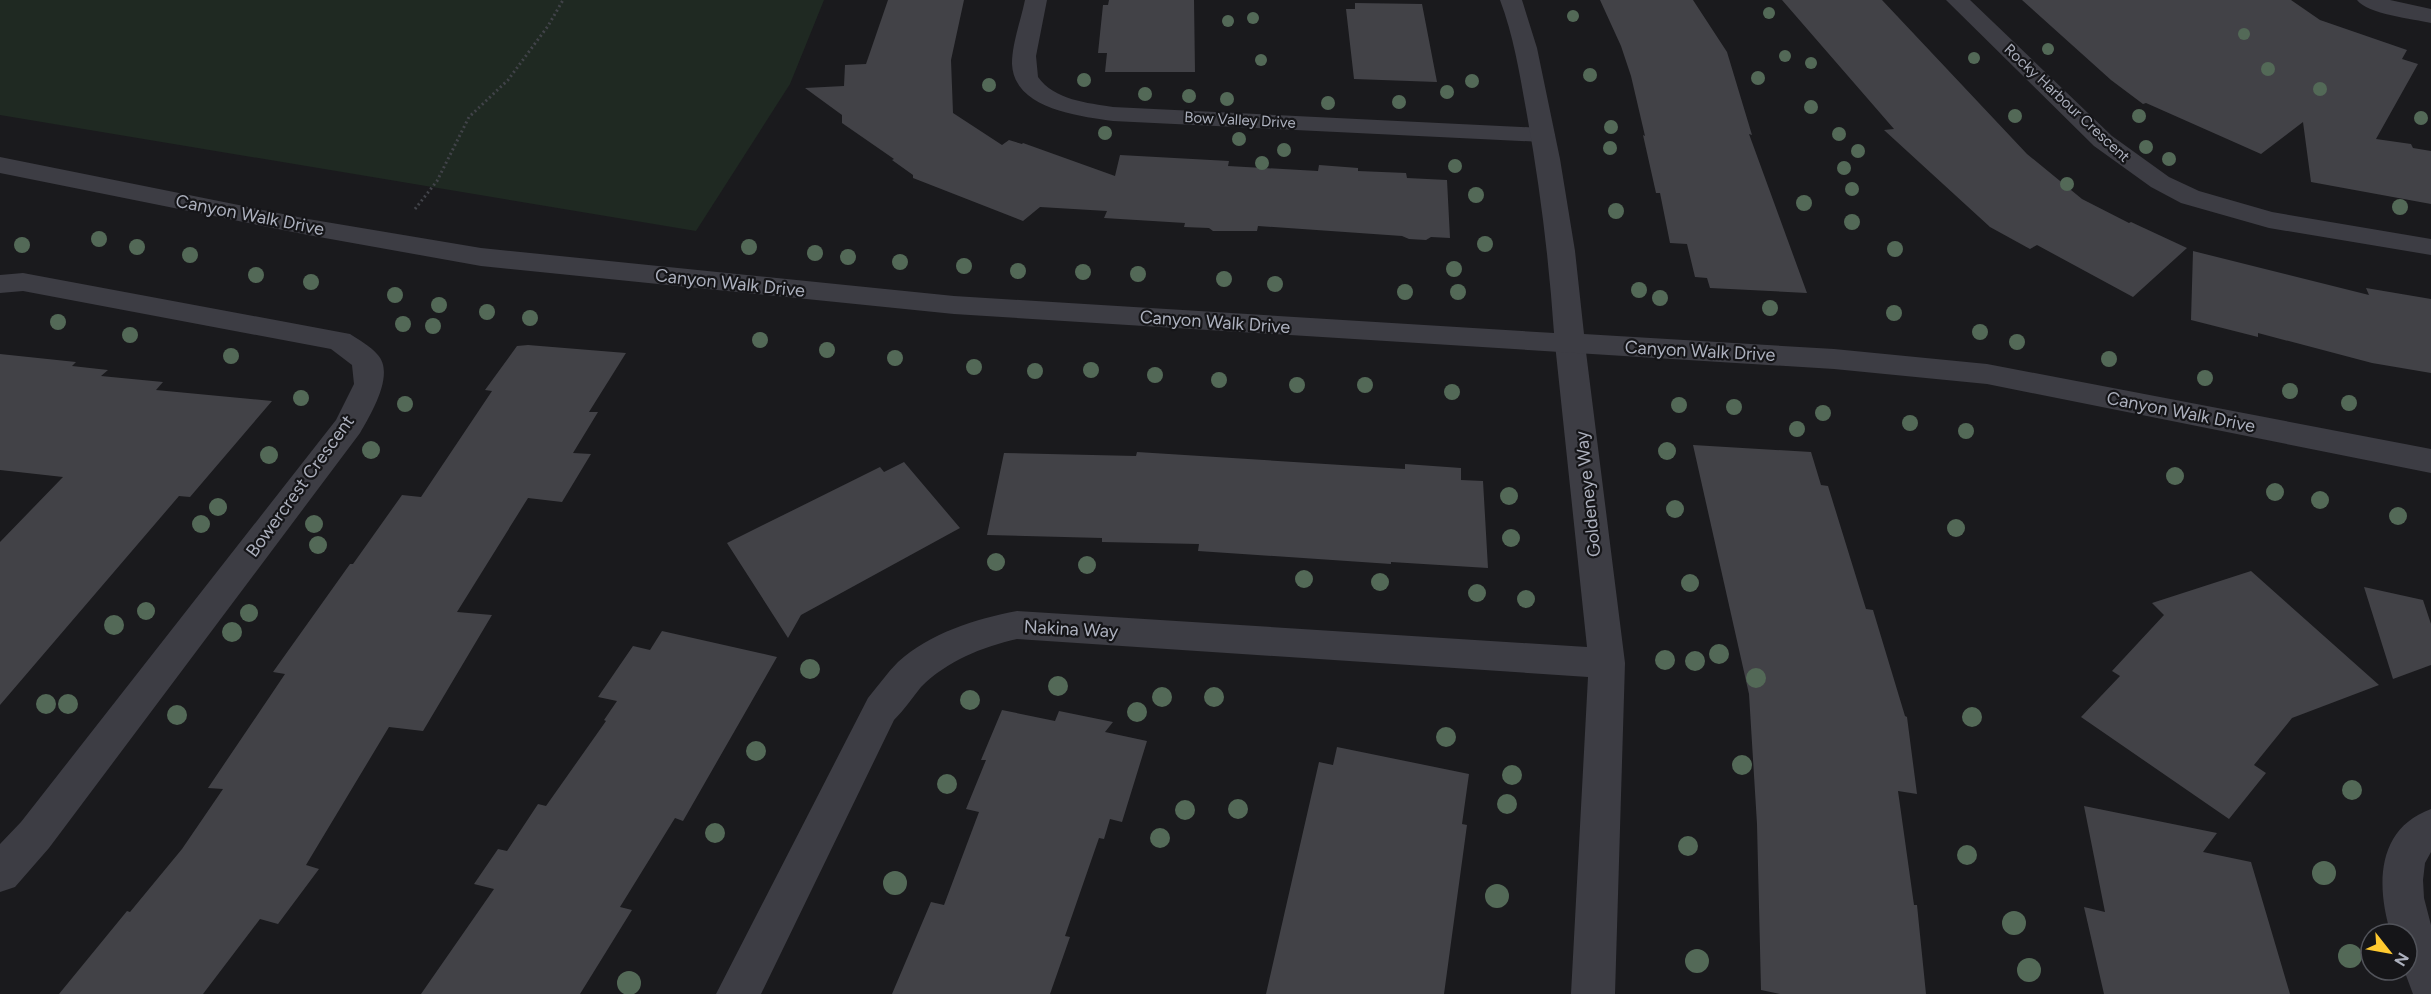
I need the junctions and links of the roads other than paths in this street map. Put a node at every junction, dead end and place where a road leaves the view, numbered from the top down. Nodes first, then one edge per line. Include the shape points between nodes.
1 (1036, 0) edge
2 (1511, 0) edge
3 (1957, 0) edge
4 (2368, 0) edge
5 (2431, 16) edge
6 (1544, 135) junction
7 (0, 165) edge
8 (2431, 247) edge
9 (0, 284) edge
10 (1570, 344) junction
11 (2431, 461) edge
12 (1607, 663) junction
13 (2431, 827) edge
14 (0, 873) edge
15 (2431, 984) edge
16 (738, 994) edge
17 (1593, 994) edge

1 - 6 street, Bow Valley Drive via 1023,66 1030,83 1050,100 1079,108 1113,114
2 - 6 street, Goldeneye Way
3 - 8 street, Rocky Harbour Crescent via 2103,141 2160,183 2190,197 2269,220
4 - 5 street
6 - 10 street, Goldeneye Way
7 - 10 street, Canyon Walk Drive via 308,227 481,256 954,305
9 - 14 street, Bowercrest Crescent via 23,282 340,341 367,360 369,384 342,434 35,835
10 - 11 street, Canyon Walk Drive via 1833,358 1987,374
10 - 12 street, Goldeneye Way
12 - 16 street, Nakina Way via 1017,625 965,639 914,671 881,710
12 - 17 street, Goldeneye Way
13 - 15 street via 2412,844 2402,871 2404,909

